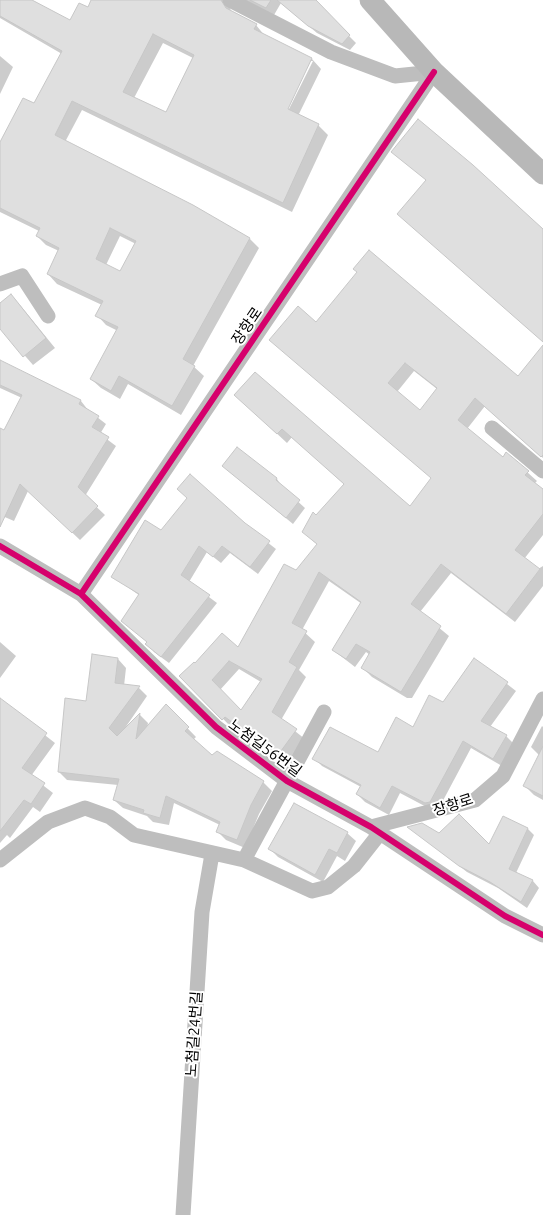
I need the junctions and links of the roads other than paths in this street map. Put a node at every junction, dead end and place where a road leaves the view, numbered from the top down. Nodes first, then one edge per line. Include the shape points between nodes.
1 (230, 0) edge
2 (370, 0) edge
3 (434, 72) junction
4 (543, 174) edge
5 (0, 284) edge
6 (48, 316) dead end
7 (492, 428) dead end
8 (543, 471) edge
9 (0, 546) edge
10 (81, 594) junction
11 (543, 699) edge
12 (324, 712) dead end
13 (287, 782) junction
14 (376, 830) junction
15 (212, 854) junction
16 (0, 860) edge
17 (244, 860) junction
18 (543, 935) edge
19 (183, 1215) edge

1 - 3 street via 331,52 395,76
2 - 3 main road
3 - 4 main road
3 - 10 street, 장항로
5 - 6 street via 22,276
7 - 8 street
9 - 10 street, 노첨길56번길
10 - 13 street, 노첨길56번길 via 216,727
11 - 14 street, 장항로 via 503,776 475,800
12 - 13 street, 노첨길56번길
13 - 14 street, 노첨길56번길
13 - 17 street
14 - 17 street via 354,866 328,887 312,891
14 - 18 street, 노첨길56번길 via 505,916
15 - 16 street via 134,836 110,817 85,808 48,822
15 - 17 street
15 - 19 street, 노첨길24번길 via 202,912

